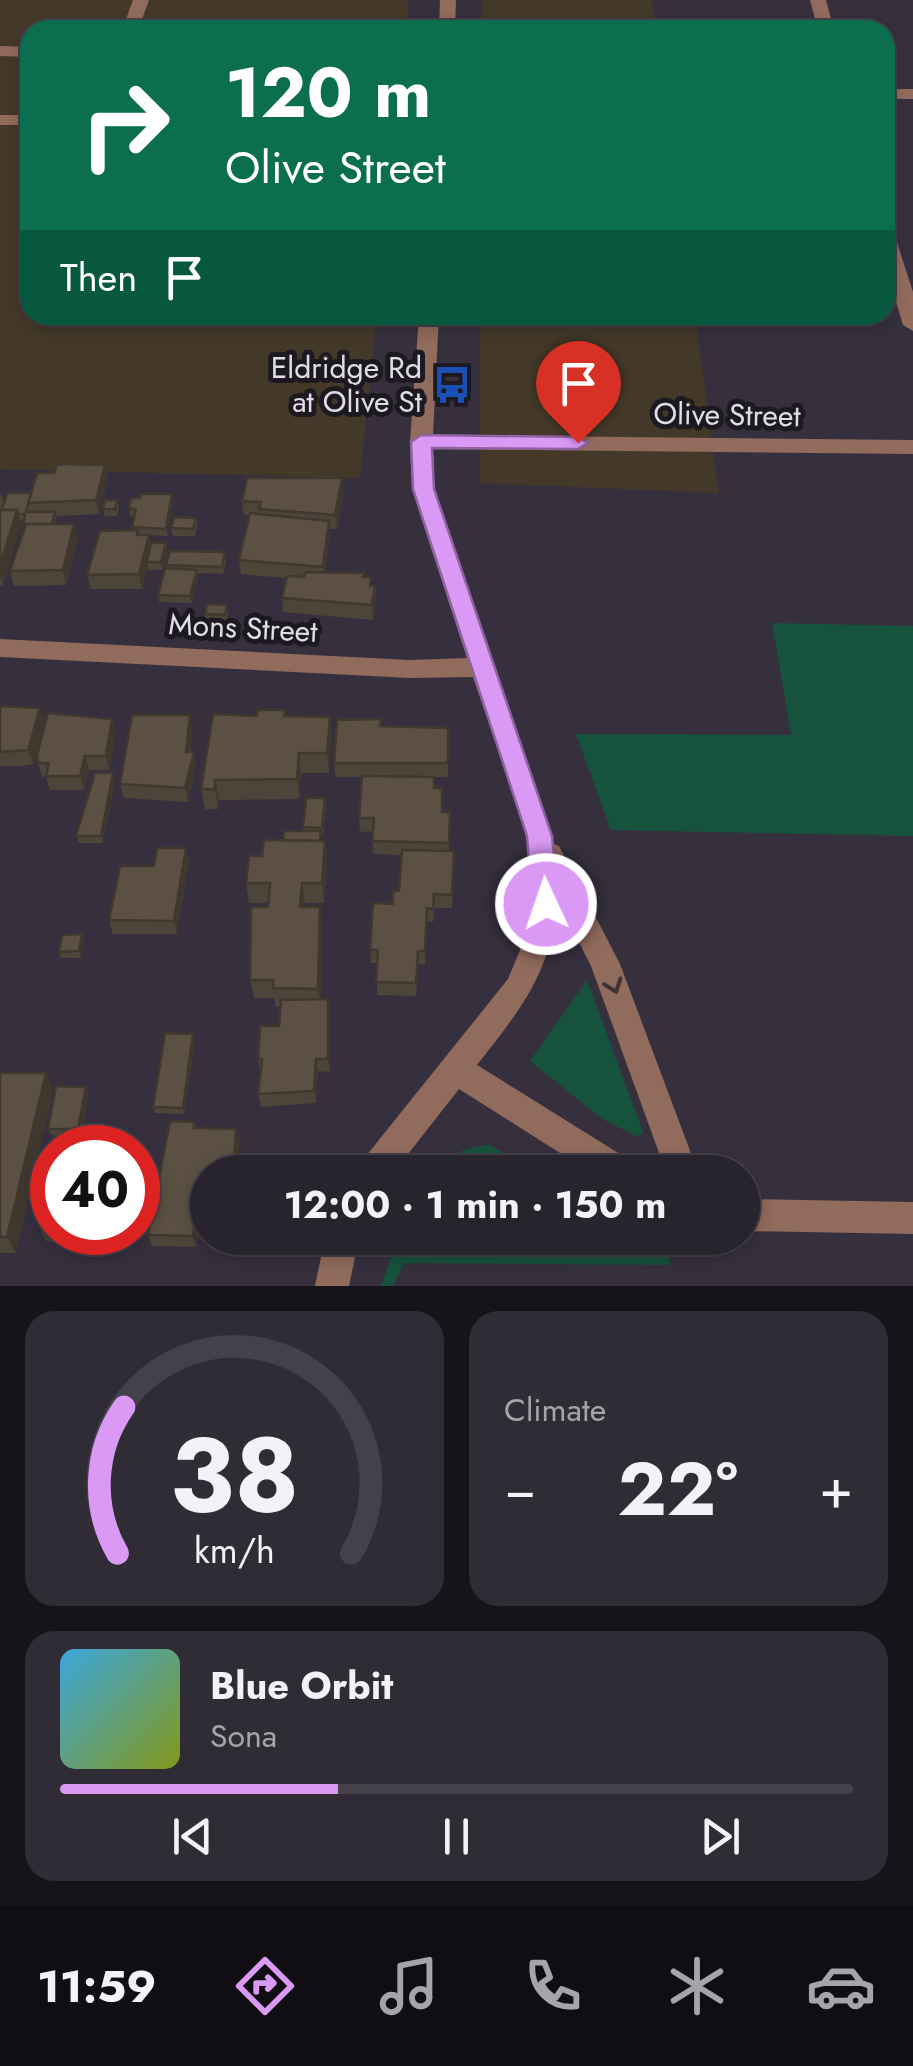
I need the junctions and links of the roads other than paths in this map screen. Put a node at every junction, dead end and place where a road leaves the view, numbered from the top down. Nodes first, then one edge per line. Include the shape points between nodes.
1 (895, 266) edge
2 (428, 325) edge
3 (913, 325) edge
4 (421, 442) junction
5 (913, 447) edge
6 (0, 648) edge
7 (482, 667) junction
8 (540, 836) junction
9 (456, 1068) junction
10 (387, 1155) edge
11 (590, 1155) edge
12 (676, 1155) edge
13 (760, 1215) edge
14 (913, 1218) edge
15 (338, 1255) edge
16 (332, 1286) edge

1 - 3 street
2 - 4 street
4 - 5 street, Olive Street
4 - 7 street via 423,489
6 - 7 street, Mons Street
7 - 8 street
8 - 9 street via 546,904 534,956 504,1010
8 -> 12 street via 606,964
9 - 10 street
9 - 11 street
13 - 14 street
15 - 16 street

